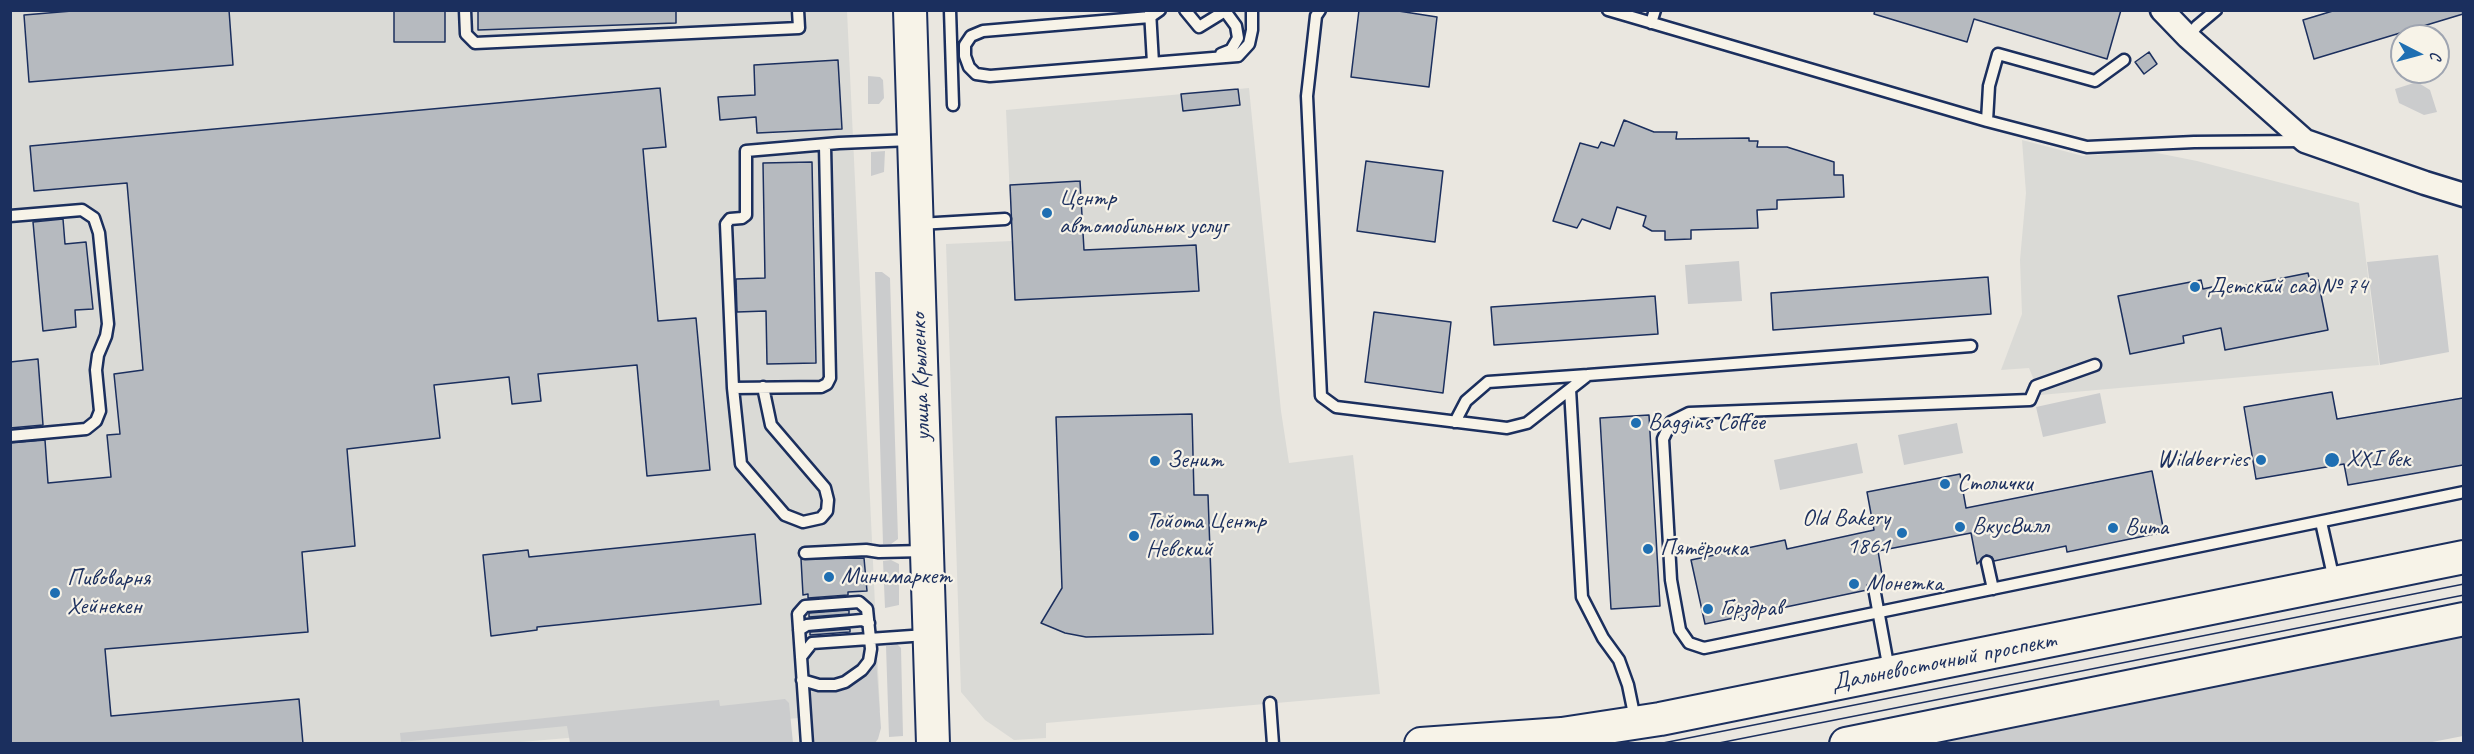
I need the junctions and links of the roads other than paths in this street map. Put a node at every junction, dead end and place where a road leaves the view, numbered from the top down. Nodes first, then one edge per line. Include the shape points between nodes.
1 (465, 10) edge
2 (798, 10) edge
3 (891, 10) edge
4 (909, 10) edge
5 (950, 10) edge
6 (1185, 10) edge
7 (1252, 10) edge
8 (1320, 10) edge
9 (1608, 10) edge
10 (1655, 10) edge
11 (2162, 10) edge
12 (2216, 10) edge
13 (1153, 13) edge
14 (1651, 23) junction
15 (2188, 37) junction
16 (1212, 58) junction
17 (2124, 60) dead end
18 (1153, 63) junction
19 (953, 105) dead end
20 (1987, 121) junction
21 (904, 140) junction
22 (2305, 141) junction
23 (825, 146) junction
24 (2463, 195) edge
25 (10, 216) edge
26 (1005, 219) dead end
27 (916, 224) junction
28 (1971, 346) dead end
29 (2094, 365) dead end
30 (1588, 375) junction
31 (763, 387) junction
32 (733, 388) junction
33 (1570, 389) junction
34 (1455, 422) junction
35 (10, 436) edge
36 (2463, 492) edge
37 (2321, 522) junction
38 (917, 551) junction
39 (806, 553) dead end
40 (2463, 557) edge
41 (1987, 562) dead end
42 (2335, 583) junction
43 (1874, 588) dead end
44 (1993, 588) junction
45 (1878, 612) junction
46 (2463, 619) edge
47 (868, 623) junction
48 (799, 630) junction
49 (919, 635) junction
50 (870, 638) junction
51 (801, 657) junction
52 (1890, 673) junction
53 (802, 680) junction
54 (1270, 703) dead end
55 (1636, 723) junction
56 (807, 744) edge
57 (912, 744) edge
58 (933, 744) edge
59 (1273, 744) edge
60 (1421, 744) edge
61 (1846, 744) edge

1 - 2 lane via 466,34 475,43 799,28
3 - 21 main road, улица Крыленко
4 - 21 main road, улица Крыленко
5 - 19 lane
6 - 16 lane via 1199,27 1225,11 1236,26 1238,38 1231,50
7 - 16 lane via 1249,44 1238,56
8 - 34 lane via 1316,16 1307,96 1321,396 1336,407
9 - 14 lane
10 - 14 lane
11 - 15 street
12 - 15 lane
13 - 18 lane
13 - 18 lane via 983,31 971,36 965,45 969,67 976,75
14 - 20 lane
15 - 22 street
16 - 18 lane
17 - 20 lane via 2095,81 1998,54 1989,86
20 - 22 lane via 2087,147
21 - 23 lane
21 - 27 main road, улица Крыленко
21 - 38 main road, улица Крыленко
22 - 24 street
23 - 31 lane via 830,378 821,387
23 - 32 lane via 746,151 746,214 726,224
25 - 35 lane via 82,210 94,218 108,324 96,370 100,411 96,421 87,429
26 - 27 lane
27 - 38 main road, улица Крыленко
28 - 30 lane
29 - 45 lane via 2036,386 2030,400 1689,413 1671,422 1663,439 1671,580 1680,630 1689,643 1704,648
30 - 33 lane
30 - 34 lane via 1488,382 1466,401
31 - 32 lane
31 - 32 lane via 771,425 825,488 827,511 820,518 803,522 785,515 741,464
33 - 34 lane via 1527,423 1506,428
33 - 55 lane via 1582,597 1619,660
36 - 37 lane
37 - 42 lane
37 - 44 lane
38 - 39 lane
38 - 49 main road, улица Крыленко
40 - 42 main road, Дальневосточный проспект
41 - 44 lane
42 - 52 main road, Дальневосточный проспект
43 - 45 lane
44 - 45 lane
45 - 52 lane
46 - 61 main road
47 - 48 lane via 862,620 807,625
47 - 48 lane via 867,609 859,602 805,606 798,614
47 - 50 lane
48 - 51 lane
49 - 50 lane
49 - 57 main road, улица Крыленко
49 - 58 main road, улица Крыленко
50 - 51 lane via 812,643
50 - 53 lane via 869,661 854,676 835,685
51 - 53 lane
52 - 55 main road, Дальневосточный проспект
53 - 56 lane
54 - 59 lane
55 - 60 main road, Дальневосточный проспект via 1562,734

